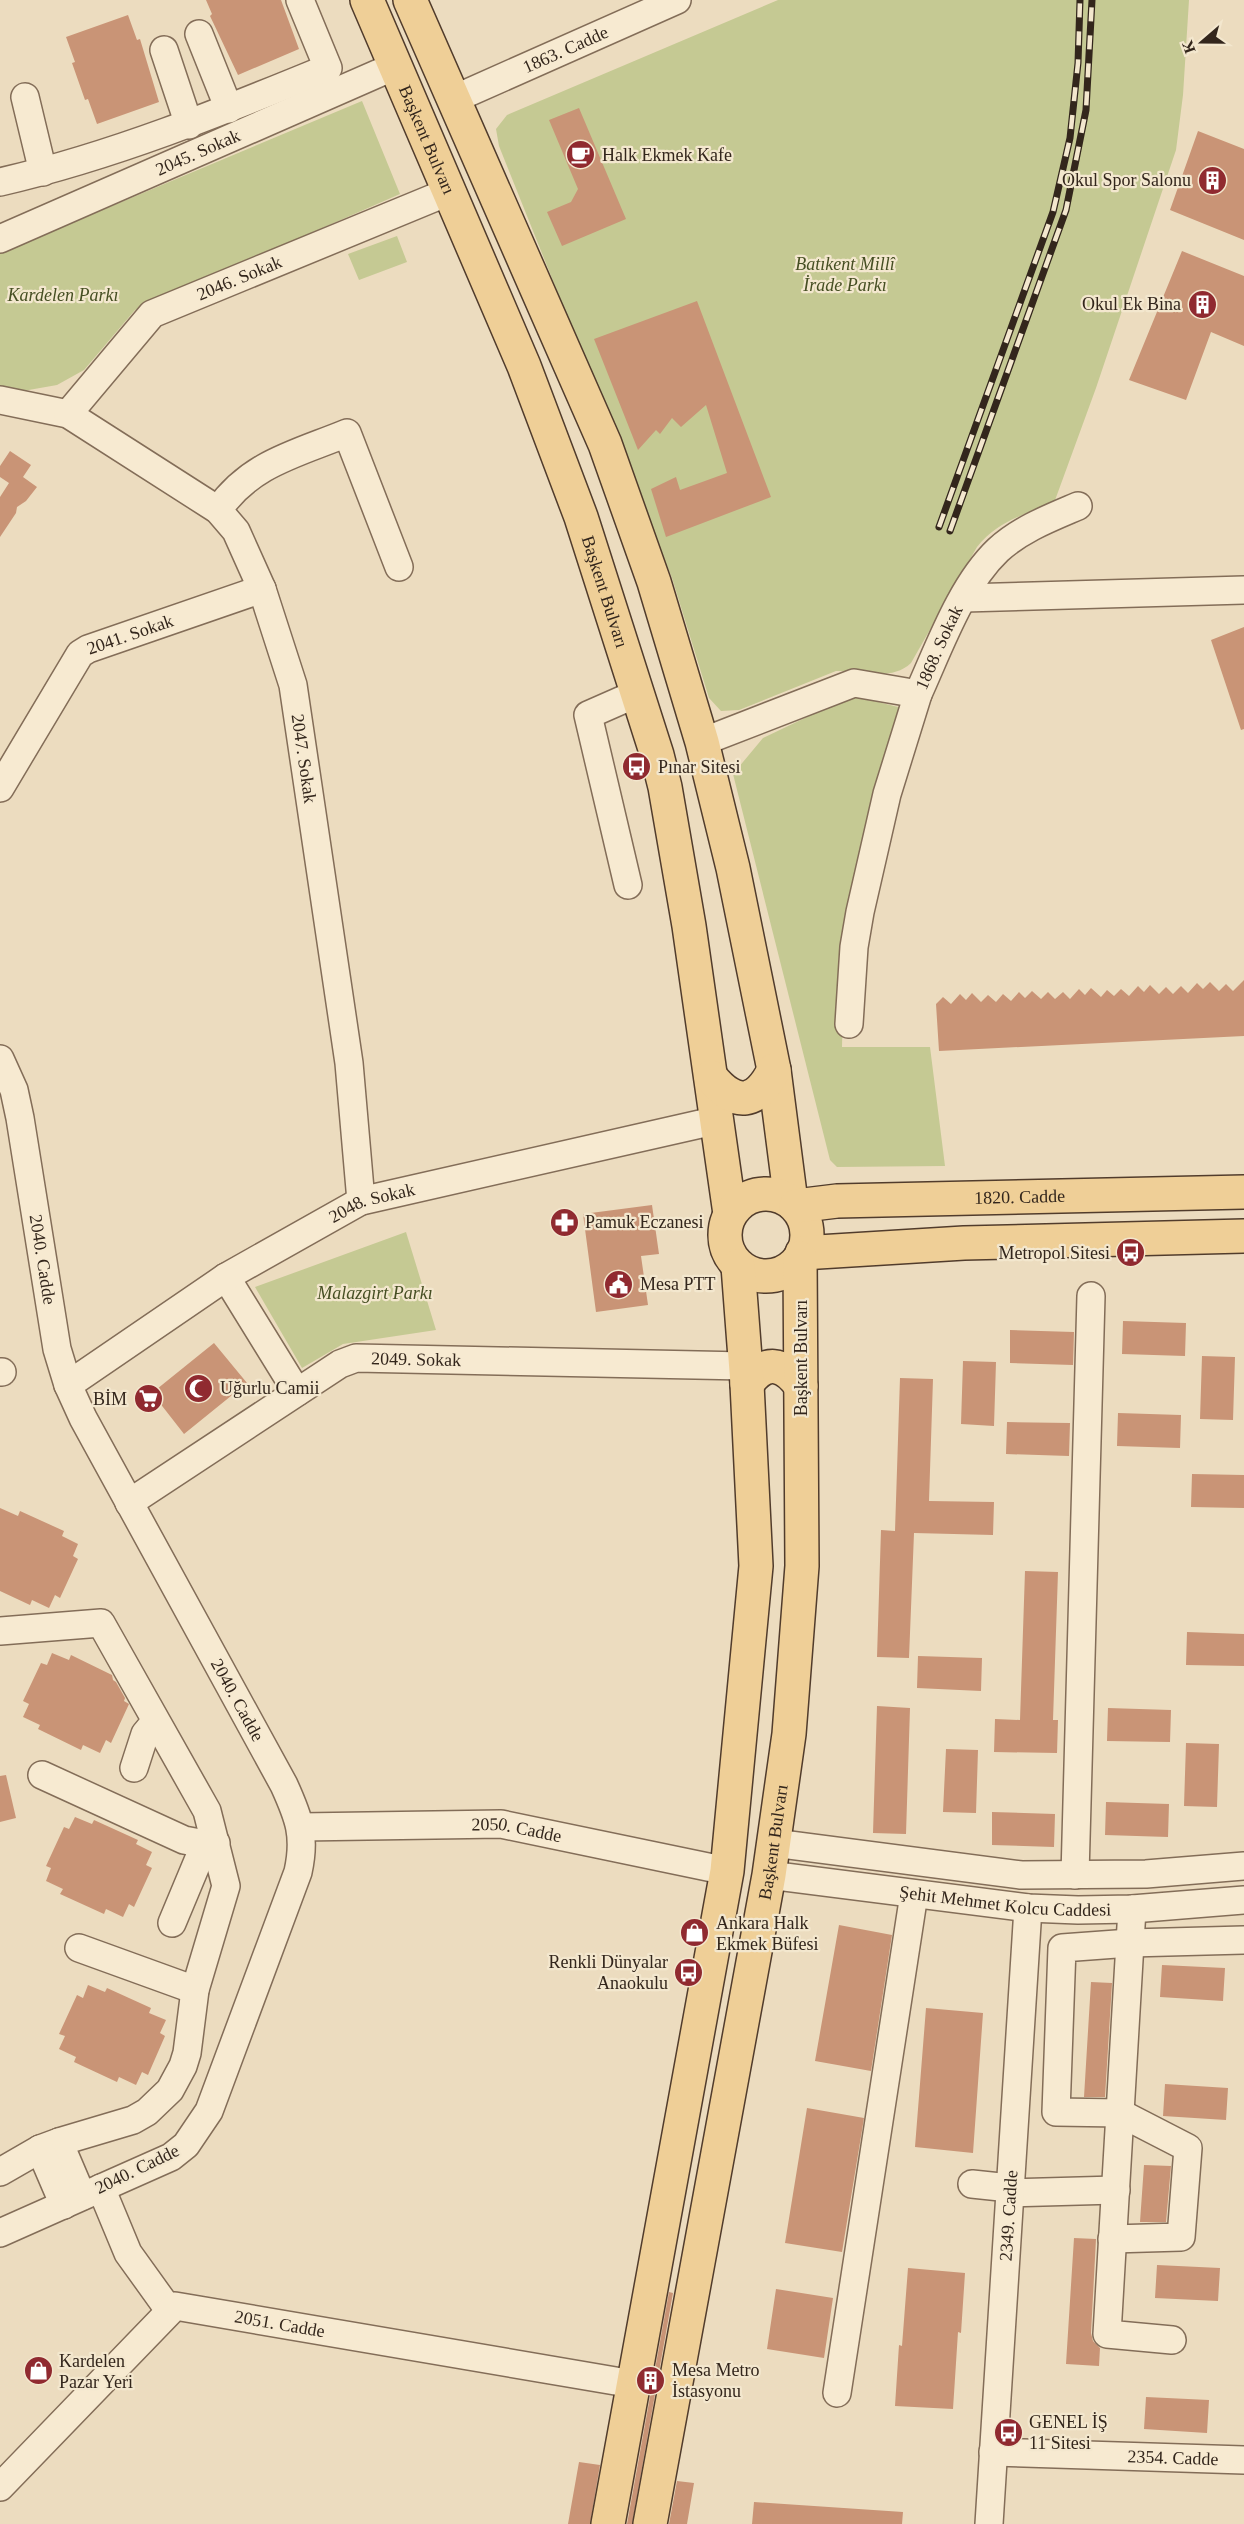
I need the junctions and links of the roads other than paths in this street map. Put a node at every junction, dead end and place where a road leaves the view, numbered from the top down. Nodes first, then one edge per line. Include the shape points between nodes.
1 (300, 0) edge
2 (367, 0) edge
3 (410, 0) edge
4 (677, 0) edge
5 (199, 34) dead end
6 (164, 50) dead end
7 (395, 66) junction
8 (25, 98) dead end
9 (454, 99) junction
10 (229, 109) junction
11 (189, 125) junction
12 (43, 172) junction
13 (0, 182) edge
14 (448, 192) junction
15 (0, 239) edge
16 (0, 400) edge
17 (68, 414) junction
18 (1078, 506) dead end
19 (218, 510) junction
20 (399, 567) dead end
21 (262, 589) junction
22 (1244, 590) edge
23 (964, 598) junction
24 (638, 693) junction
25 (918, 694) junction
26 (702, 742) junction
27 (0, 788) edge
28 (628, 885) dead end
29 (849, 1024) dead end
30 (0, 1059) edge
31 (774, 1070) junction
32 (711, 1077) junction
33 (718, 1120) junction
34 (1244, 1192) edge
35 (897, 1200) junction
36 (361, 1201) junction
37 (793, 1204) junction
38 (730, 1214) junction
39 (1244, 1236) edge
40 (905, 1249) junction
41 (801, 1256) junction
42 (738, 1266) junction
43 (226, 1277) junction
44 (1091, 1296) dead end
45 (746, 1375) junction
46 (68, 1385) junction
47 (801, 1386) junction
48 (297, 1392) junction
49 (129, 1503) junction
50 (0, 1631) edge
51 (155, 1722) junction
52 (134, 1768) dead end
53 (42, 1775) dead end
54 (301, 1827) junction
55 (774, 1843) junction
56 (210, 1844) junction
57 (1244, 1866) edge
58 (727, 1870) junction
59 (769, 1875) junction
60 (1075, 1875) junction
61 (914, 1894) junction
62 (1244, 1900) edge
63 (1028, 1908) junction
64 (1132, 1909) junction
65 (172, 1923) dead end
66 (1244, 1940) edge
67 (1130, 1943) junction
68 (79, 1948) dead end
69 (195, 1990) junction
70 (1120, 2113) junction
71 (49, 2145) junction
72 (0, 2172) edge
73 (972, 2184) dead end
74 (1116, 2190) junction
75 (1010, 2191) junction
76 (82, 2196) junction
77 (0, 2233) edge
78 (1113, 2240) junction
79 (169, 2310) junction
80 (1172, 2340) dead end
81 (633, 2384) junction
82 (837, 2393) dead end
83 (993, 2452) junction
84 (1244, 2460) edge
85 (0, 2487) edge
86 (608, 2524) edge
87 (650, 2524) edge
88 (988, 2524) edge

1 - 10 street via 328,68
2 - 7 main road, Başkent Bulvarı
3 - 9 main road
4 - 9 street, 1863. Cadde
5 - 10 street
6 - 11 street
7 - 14 main road, Başkent Bulvarı
7 - 15 street, 2045. Sokak
8 - 12 street
9 - 26 main road via 605,444 654,582
10 - 11 street
11 - 12 street
12 - 13 street
14 - 17 street, 2046. Sokak via 152,314
14 - 24 main road, Başkent Bulvarı via 528,377 581,517
16 - 17 street
17 - 19 street, 2047. Sokak
18 - 23 street, 1868. Sokak via 1039,522 998,550
19 - 20 street via 236,487 264,467 347,433
19 - 21 street, 2047. Sokak via 236,531
21 - 27 street, 2041. Sokak via 80,654
21 - 36 street, 2047. Sokak via 292,685 349,1063
22 - 23 street
23 - 25 street, 1868. Sokak
24 - 28 street via 588,715
24 - 32 main road, Başkent Bulvarı via 665,787
25 - 26 street, 1868. Sokak via 854,683
25 - 29 street via 886,794 860,912
26 - 31 main road via 733,868
30 - 46 street, 2040. Cadde via 14,1090 20,1118 57,1349
31 - 32 main road via 766,1087 743,1099 731,1097
31 - 37 main road
32 - 33 main road, Başkent Bulvarı
33 - 36 street, 2048. Sokak
33 - 38 main road, Başkent Bulvarı
34 - 35 main road, 1820. Cadde
35 - 37 main road, 1820. Cadde
35 - 40 main road via 880,1214 877,1227 883,1239
36 - 43 street, 2048. Sokak
37 - 38 main road via 774,1194 761,1194 738,1204
37 - 41 main road via 807,1232
38 - 42 main road via 725,1241
39 - 40 main road via 999,1242
40 - 41 main road
41 - 42 main road via 778,1275 750,1273
41 - 47 main road, Başkent Bulvarı
42 - 45 main road
43 - 46 street, 2048. Sokak
43 - 48 street
44 - 60 street
45 - 47 main road via 774,1366 785,1368
45 - 48 street, 2049. Sokak via 356,1358
45 - 58 main road via 756,1566
46 - 49 street, 2040. Cadde
47 - 55 main road, Başkent Bulvarı via 802,1566 789,1734
48 - 49 street, 2049. Sokak
49 - 54 street, 2040. Cadde via 284,1785
50 - 51 street via 101,1623
51 - 52 street via 148,1728
51 - 56 street via 207,1811
53 - 56 street via 184,1840
54 - 58 street, 2050. Cadde via 501,1824
54 - 76 street, 2040. Cadde via 303,1852 298,1872 209,2111 186,2145 171,2157
55 - 59 main road, Başkent Bulvarı
55 - 60 street, Şehit Mehmet Kolcu Caddesi via 1022,1875
56 - 65 street
56 - 69 street via 226,1886
57 - 60 street, Şehit Mehmet Kolcu Caddesi
58 - 81 main road
59 - 61 street, Şehit Mehmet Kolcu Caddesi
59 - 87 main road, Başkent Bulvarı
61 - 63 street, Şehit Mehmet Kolcu Caddesi
61 - 82 street
62 - 64 street, Şehit Mehmet Kolcu Caddesi
63 - 64 street, Şehit Mehmet Kolcu Caddesi
63 - 75 street, 2349. Cadde
64 - 67 street
66 - 67 street
67 - 70 street
67 - 70 street via 1062,1948 1056,2112
68 - 69 street
69 - 71 street via 183,2066 159,2102 133,2120
70 - 74 street
70 - 78 street via 1188,2148 1181,2237
71 - 72 street
71 - 76 street
73 - 75 street
74 - 75 street
74 - 78 street
75 - 83 street, 2349. Cadde
76 - 77 street, 2040. Cadde
76 - 79 street
78 - 80 street via 1107,2334
79 - 81 street, 2051. Cadde via 183,2306
79 - 85 street
81 - 86 main road
83 - 84 street, 2354. Cadde
83 - 88 street, 2349. Cadde

